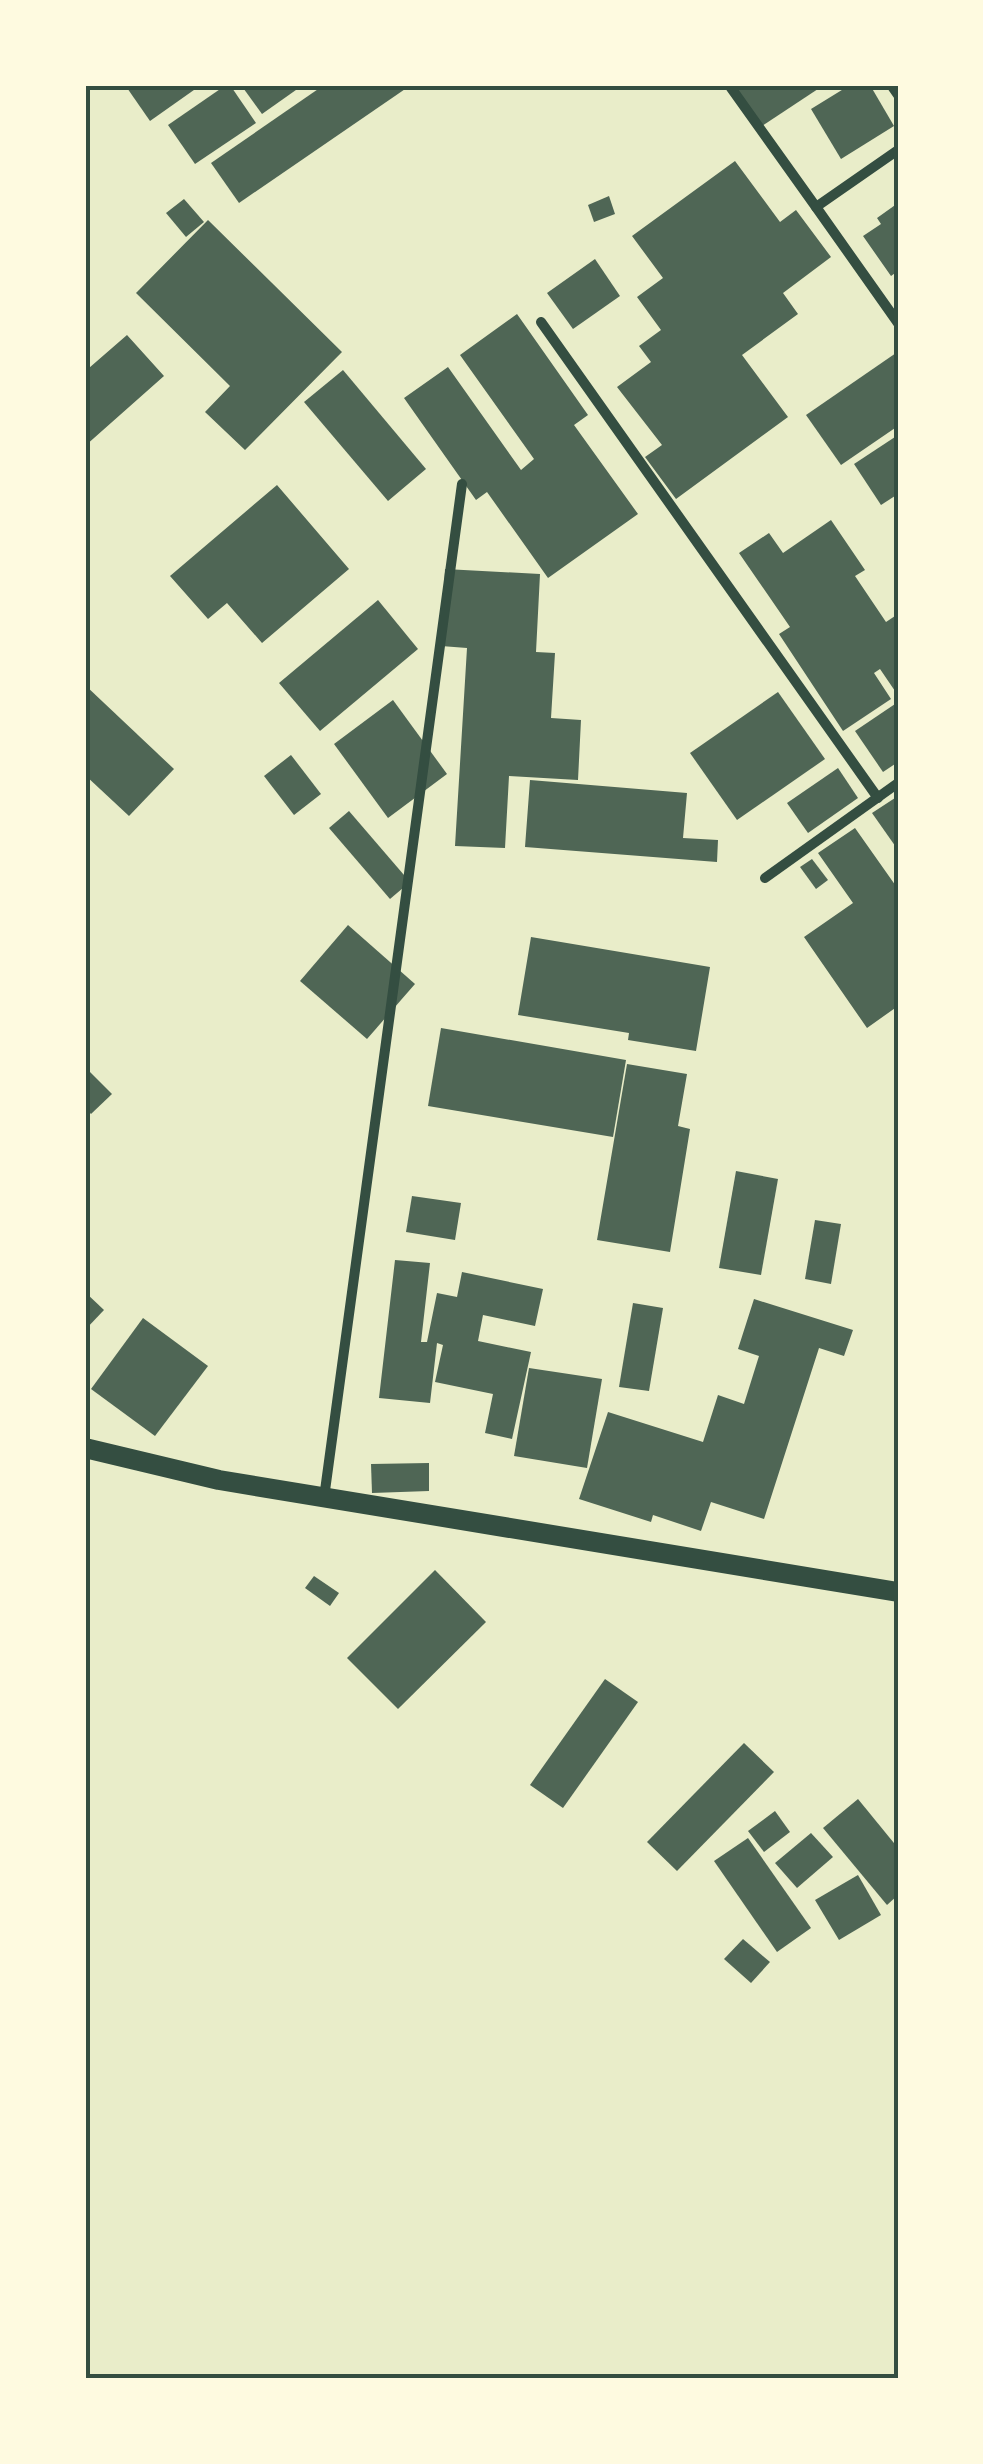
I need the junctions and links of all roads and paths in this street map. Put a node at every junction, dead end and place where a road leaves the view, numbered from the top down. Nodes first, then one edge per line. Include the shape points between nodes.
1 (729, 85) edge
2 (891, 85) edge
3 (898, 95) edge
4 (898, 150) edge
5 (816, 208) junction
6 (540, 322) dead end
7 (898, 323) edge
8 (462, 484) dead end
9 (898, 783) edge
10 (878, 798) junction
11 (765, 878) dead end
12 (85, 1448) edge
13 (324, 1498) junction
14 (898, 1592) edge

1 - 5 street
2 - 3 street
4 - 5 street
5 - 7 street
6 - 10 street
8 - 13 street
9 - 10 street
10 - 11 street
12 - 13 main road
13 - 14 main road

